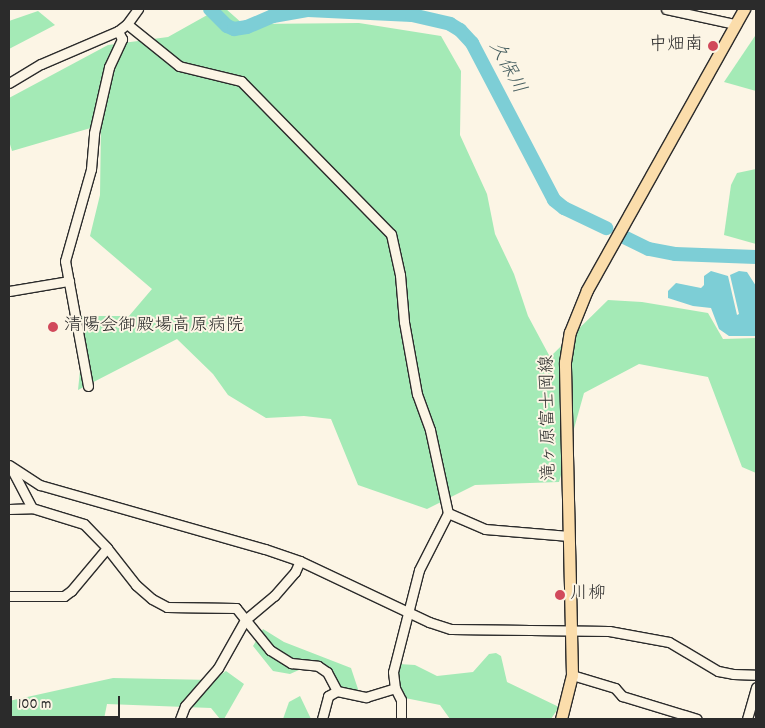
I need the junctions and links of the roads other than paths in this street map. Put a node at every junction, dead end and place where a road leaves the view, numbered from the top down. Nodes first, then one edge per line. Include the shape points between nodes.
1 (138, 9) edge
2 (666, 9) edge
3 (744, 9) edge
4 (127, 24) junction
5 (735, 24) junction
6 (118, 31) junction
7 (9, 83) edge
8 (68, 280) junction
9 (9, 291) edge
10 (88, 386) dead end
11 (10, 467) edge
12 (32, 508) junction
13 (9, 509) edge
14 (448, 514) junction
15 (569, 536) junction
16 (107, 548) junction
17 (300, 560) junction
18 (9, 596) edge
19 (407, 612) junction
20 (245, 620) junction
21 (571, 631) junction
22 (572, 675) junction
23 (756, 675) edge
24 (756, 687) edge
25 (395, 688) junction
26 (337, 691) junction
27 (180, 719) edge
28 (322, 719) edge
29 (401, 719) edge
30 (562, 719) edge
31 (697, 719) edge
32 (747, 719) edge

1 - 4 street
2 - 5 street
3 - 5 main road, 滝ヶ原富士岡線
4 - 6 street
4 - 14 street via 180,66 241,81 391,234 417,394 430,430
5 - 15 main road, 滝ヶ原富士岡線 via 576,313 566,362
6 - 7 street via 41,64
6 - 8 street via 122,39 109,67 94,133 91,169 65,261
8 - 9 street
8 - 10 street
11 - 12 street
11 - 17 street via 40,485
12 - 13 street
12 - 16 street via 84,524
14 - 15 street via 485,529
14 - 19 street via 419,570
15 - 21 main road, 滝ヶ原富士岡線
16 - 18 street via 64,596
16 - 20 street via 136,585 167,607 236,608
17 - 19 street
17 - 20 street via 295,572 274,596
19 - 21 street via 451,629
19 - 25 street via 392,672
20 - 26 street via 270,650 290,663 318,666 327,672
20 - 27 street via 218,668 185,706
21 - 22 main road, 滝ヶ原富士岡線
21 - 23 street via 609,631 658,639 718,671
22 - 30 main road, 滝ヶ原富士岡線
22 - 31 street via 615,688 622,696
24 - 32 street
25 - 26 street via 366,697
25 - 29 street via 401,700
26 - 28 street via 328,696

